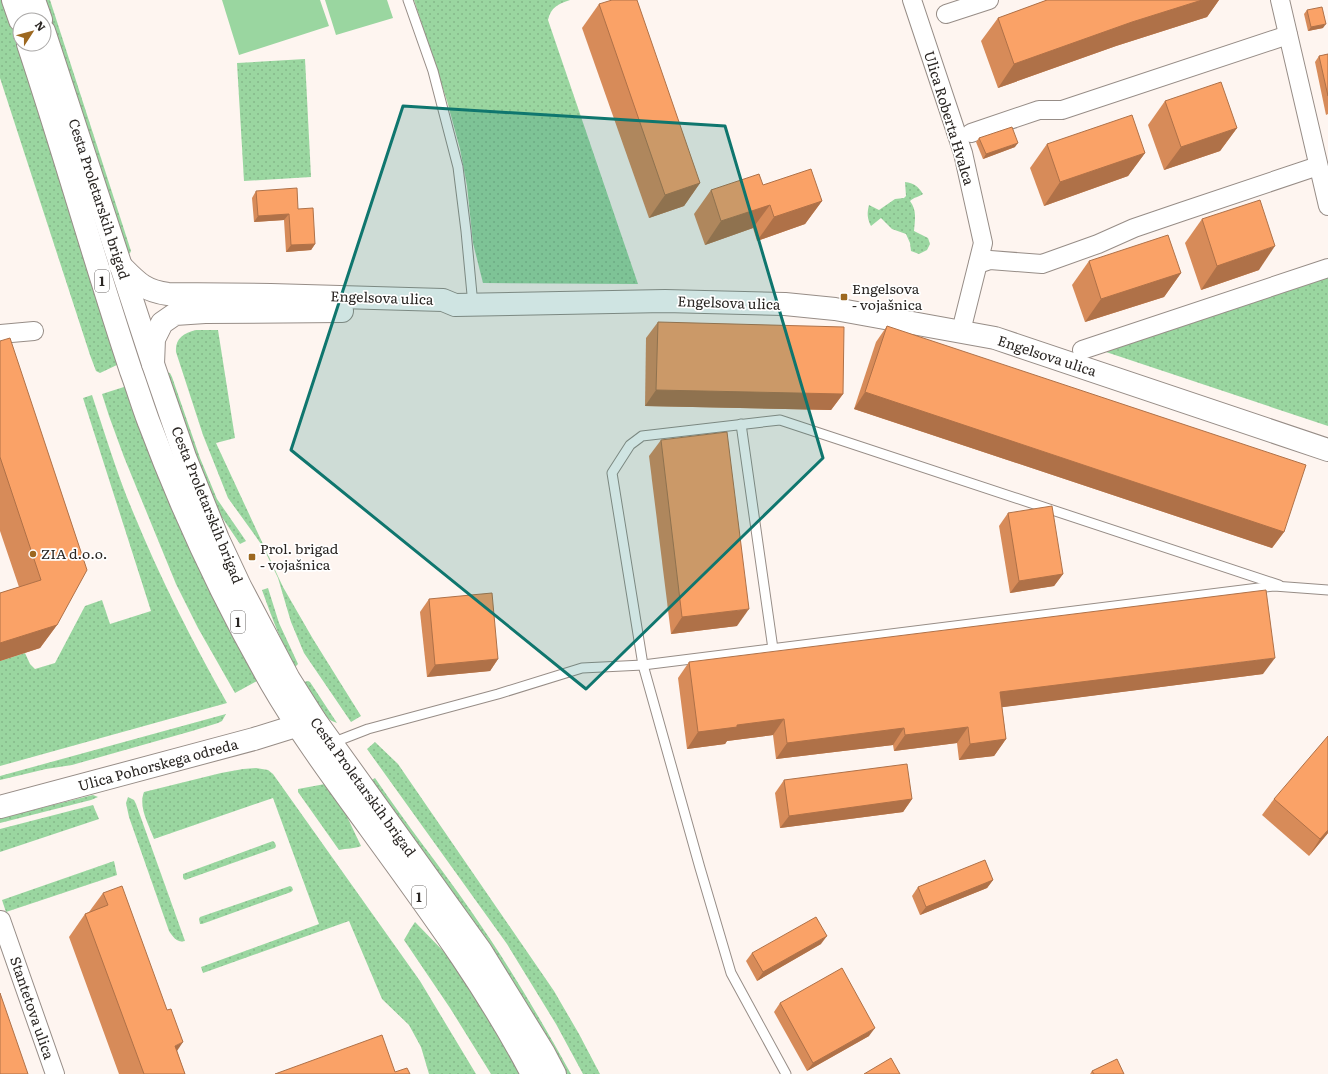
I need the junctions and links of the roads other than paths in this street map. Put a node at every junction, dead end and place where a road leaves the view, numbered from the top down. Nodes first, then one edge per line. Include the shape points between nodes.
1 (13, 0) edge
2 (34, 0) edge
3 (408, 0) edge
4 (912, 0) edge
5 (989, 0) edge
6 (1280, 0) edge
7 (17, 12) edge
8 (38, 12) edge
9 (946, 14) dead end
10 (1288, 35) junction
11 (31, 52) edge
12 (51, 52) edge
13 (971, 133) dead end
14 (1320, 137) edge
15 (1318, 166) junction
16 (1328, 206) edge
17 (978, 264) junction
18 (120, 265) junction
19 (1328, 268) edge
20 (464, 305) junction
21 (34, 331) dead end
22 (962, 331) junction
23 (0, 334) edge
24 (1082, 350) dead end
25 (153, 364) junction
26 (741, 424) junction
27 (1328, 450) edge
28 (1279, 585) junction
29 (1328, 590) edge
30 (773, 649) junction
31 (643, 665) junction
32 (306, 722) junction
33 (323, 746) junction
34 (0, 807) edge
35 (1, 921) edge
36 (55, 1074) edge
37 (532, 1074) edge
38 (555, 1074) edge
39 (786, 1074) edge

1 - 7 main road
2 - 8 main road
3 - 20 lane via 433,71 458,167 466,231
4 - 17 street, Ulica Roberta Hvalca via 963,153 983,243
5 - 9 street
6 - 10 street
10 - 13 street via 1062,110 1039,110
10 - 14 street
11 - 32 main road, Cesta Proletarskih brigad / 1 via 118,330 166,468 223,594 272,686
12 - 18 main road, Cesta Proletarskih brigad / 1
14 - 15 street
15 - 16 street
15 - 17 street via 1134,228 1042,264 990,260
17 - 22 street, Ulica Roberta Hvalca
18 - 20 main road, Engelsova ulica via 143,286 168,294 443,300
18 - 25 main road, Cesta Proletarskih brigad / 1
19 - 24 street
20 - 22 main road, Engelsova ulica via 664,301 785,304 835,309
20 - 25 main road via 441,309 175,314 162,323 154,339
21 - 23 street
22 - 27 main road, Engelsova ulica via 1015,344
25 - 32 main road, Cesta Proletarskih brigad / 1 via 185,457 218,540 289,679
26 - 28 lane via 780,420
26 - 30 lane
26 - 31 lane via 642,436 630,444 612,473
28 - 29 lane
28 - 30 lane
30 - 31 lane
31 - 33 lane via 582,668 368,729
31 - 39 lane via 732,973
32 - 33 main road, Cesta Proletarskih brigad / 1
32 - 34 main road, Ulica Pohorskega odreda via 254,739
33 - 37 main road, Cesta Proletarskih brigad / 1 via 492,1004
33 - 38 main road, Cesta Proletarskih brigad / 1 via 387,819 481,951
35 - 36 street, Stantetova ulica

